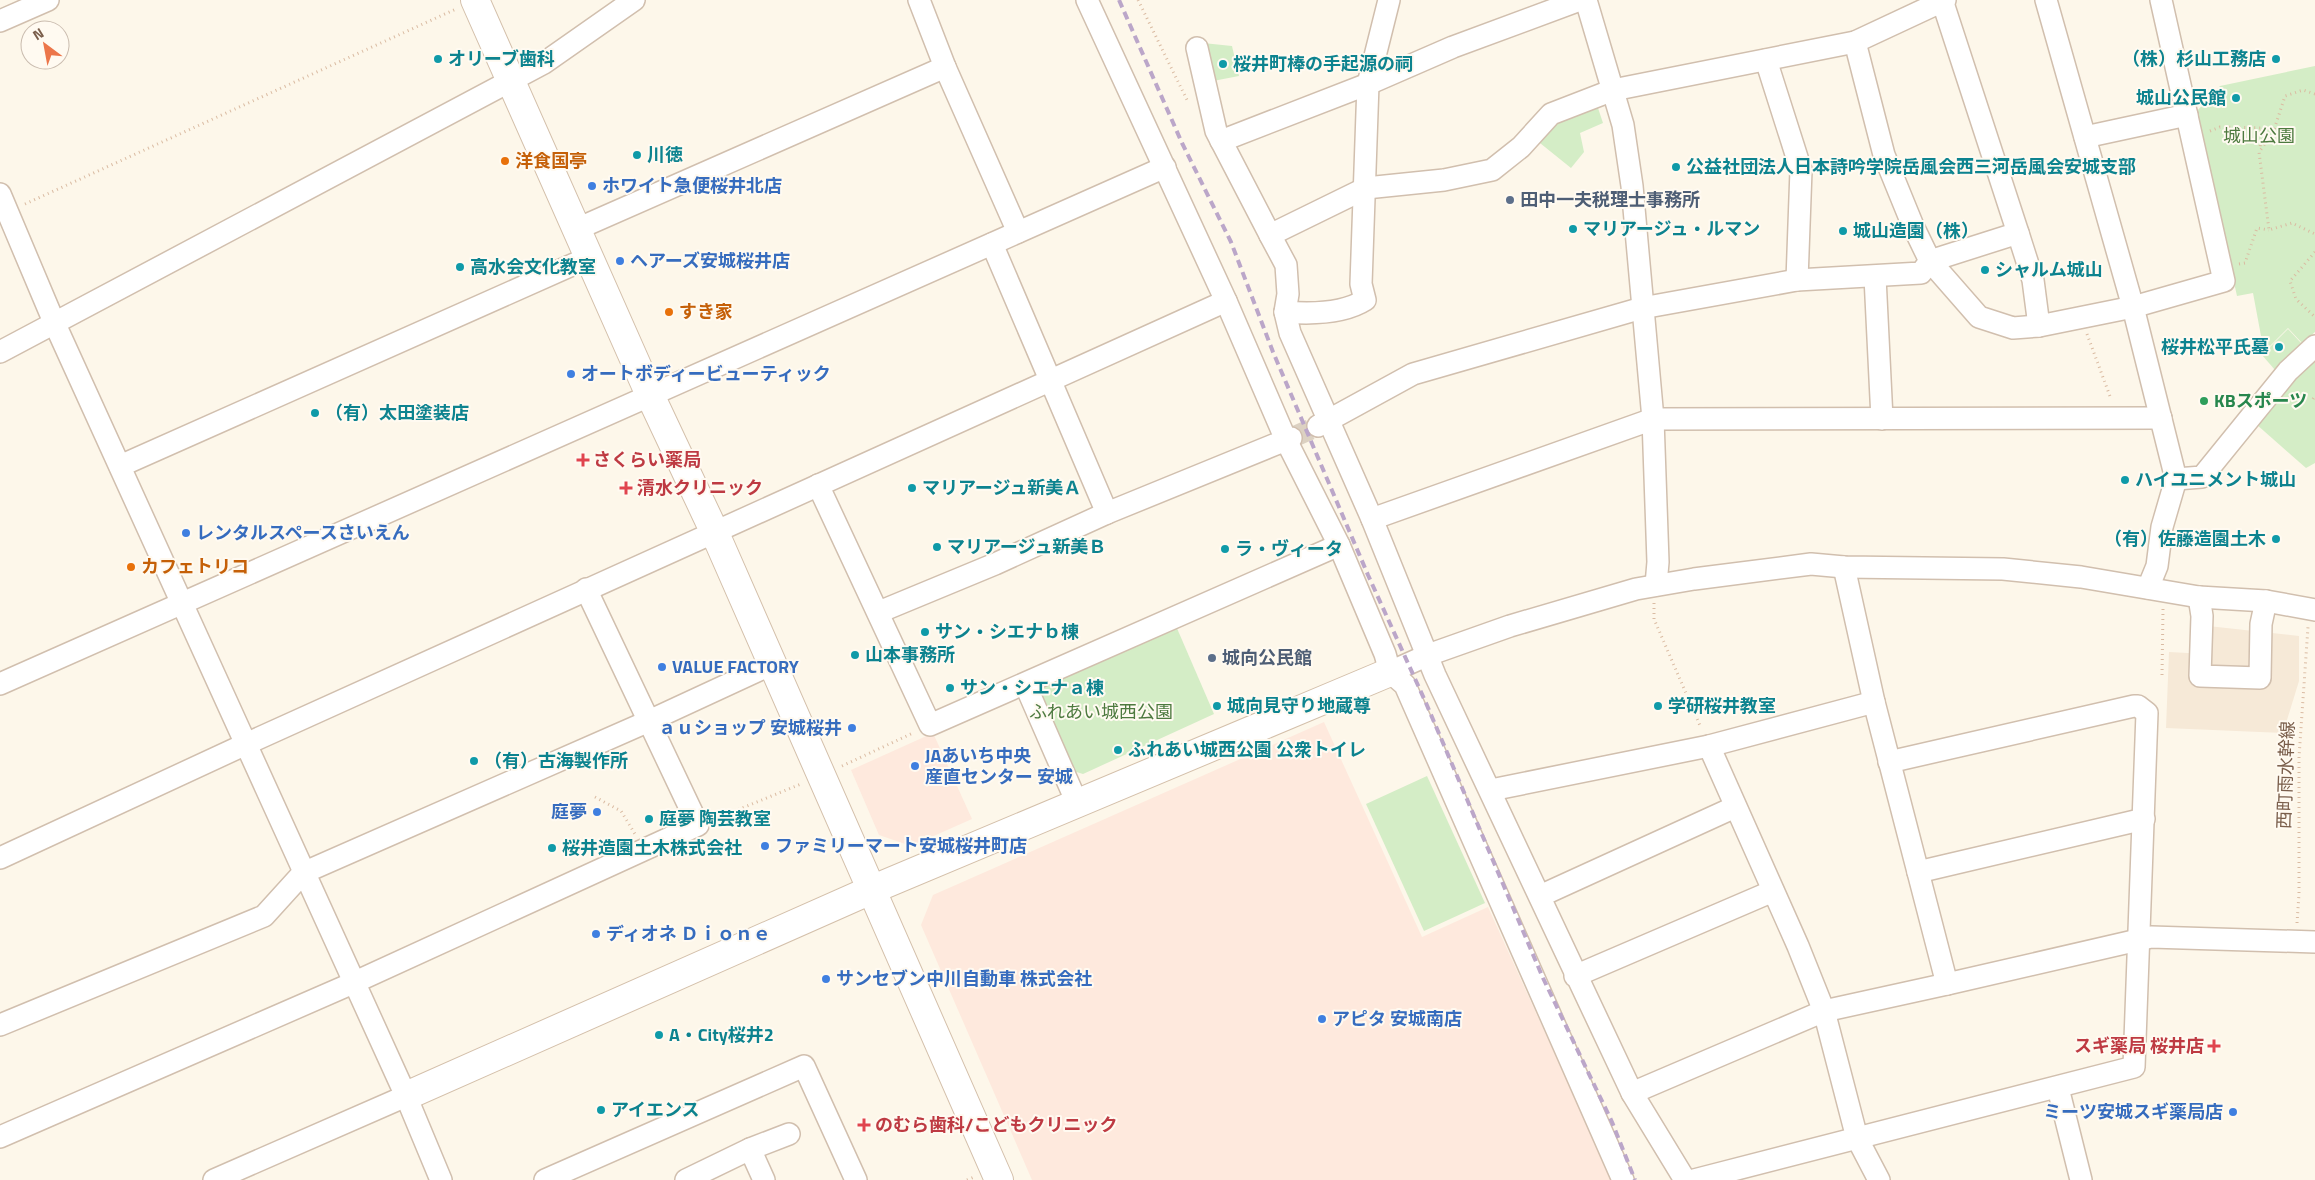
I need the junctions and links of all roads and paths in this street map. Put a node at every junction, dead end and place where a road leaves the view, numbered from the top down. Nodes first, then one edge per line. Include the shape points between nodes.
1 (48, 0) edge
2 (634, 0) edge
3 (919, 0) edge
4 (1087, 0) edge
5 (1138, 0) edge
6 (1390, 0) edge
7 (1580, 0) edge
8 (1586, 0) edge
9 (1943, 0) edge
10 (2046, 0) edge
11 (2161, 0) edge
12 (470, 3) edge
13 (0, 21) edge
14 (1855, 42) junction
15 (1197, 48) dead end
16 (1766, 60) junction
17 (945, 67) junction
18 (510, 80) junction
19 (1368, 84) junction
20 (1613, 90) junction
21 (2315, 94) edge
22 (1191, 107) dead end
23 (2186, 115) junction
24 (2085, 137) junction
25 (2192, 137) junction
26 (1221, 141) junction
27 (2259, 152) junction
28 (1165, 167) junction
29 (1366, 188) junction
30 (3, 207) edge
31 (577, 229) junction
32 (2269, 230) junction
33 (1018, 232) junction
34 (2018, 233) junction
35 (2315, 234) edge
36 (1270, 235) junction
37 (992, 244) junction
38 (2315, 252) edge
39 (590, 257) junction
40 (1930, 261) junction
41 (2221, 270) junction
42 (1875, 277) junction
43 (1797, 280) junction
44 (1226, 301) junction
45 (2133, 307) junction
46 (1642, 308) junction
47 (1285, 312) junction
48 (2315, 317) edge
49 (2079, 318) junction
50 (54, 322) junction
51 (2039, 326) junction
52 (2315, 346) edge
53 (0, 352) edge
54 (1050, 379) junction
55 (650, 395) junction
56 (2118, 418) junction
57 (2161, 418) junction
58 (1653, 419) junction
59 (1882, 420) junction
60 (1323, 424) junction
61 (1289, 439) junction
62 (120, 466) junction
63 (2176, 479) junction
64 (818, 485) junction
65 (1107, 513) junction
66 (1372, 519) junction
67 (714, 531) junction
68 (1339, 545) junction
69 (1844, 567) junction
70 (1656, 585) junction
71 (2148, 588) junction
72 (586, 589) junction
73 (2199, 597) junction
74 (2266, 601) junction
75 (182, 603) junction
76 (2163, 609) dead end
77 (2312, 610) edge
78 (879, 612) junction
79 (1428, 655) junction
80 (772, 664) junction
81 (1390, 672) junction
82 (2162, 675) dead end
83 (0, 684) edge
84 (1025, 684) junction
85 (1874, 702) junction
86 (649, 721) junction
87 (930, 725) junction
88 (246, 744) junction
89 (1709, 746) junction
90 (1889, 762) junction
91 (840, 766) dead end
92 (801, 784) dead end
93 (1490, 790) junction
94 (595, 797) dead end
95 (1077, 804) junction
96 (1735, 808) junction
97 (2144, 819) junction
98 (698, 825) junction
99 (644, 850) junction
100 (0, 858) edge
101 (1918, 872) junction
102 (303, 873) junction
103 (871, 890) junction
104 (1773, 891) junction
105 (1540, 896) junction
106 (2140, 939) junction
107 (2305, 942) edge
108 (1575, 976) junction
109 (353, 983) junction
110 (1947, 984) junction
111 (1824, 1011) junction
112 (0, 1025) edge
113 (2058, 1088) junction
114 (1632, 1093) junction
115 (406, 1096) junction
116 (789, 1134) dead end
117 (0, 1137) edge
118 (1857, 1138) junction
119 (750, 1149) junction
120 (853, 1179) edge
121 (214, 1180) edge
122 (441, 1180) edge
123 (545, 1180) edge
124 (686, 1180) edge
125 (764, 1180) edge
126 (999, 1180) edge
127 (1623, 1180) edge
128 (1685, 1180) edge
129 (1694, 1180) edge
130 (1879, 1180) edge
131 (2081, 1180) edge

1 - 13 street
2 - 18 street via 544,63
3 - 17 street
4 - 28 street
5 - 22 path
6 - 19 street
7 - 19 street via 1454,47
8 - 20 street
9 - 14 street
9 - 34 street
10 - 24 street
11 - 23 street
12 - 18 street
12 - 30 path
14 - 16 street
14 - 40 street via 1884,155 1912,226
15 - 26 street
16 - 20 street
16 - 43 street via 1801,170
17 - 31 street
17 - 33 street
18 - 31 street
18 - 50 street
19 - 26 street
19 - 29 street
20 - 29 street via 1551,114 1521,148 1492,170 1444,180
20 - 46 street via 1623,125 1632,186
21 - 27 path via 2303,90 2285,96 2272,133
23 - 24 street
23 - 25 street
24 - 45 street
25 - 27 path via 2220,128 2262,128
25 - 41 street
26 - 36 street
27 - 32 path
28 - 33 street
28 - 44 street
29 - 36 street
29 - 47 street via 1361,284 1365,300 1355,306 1308,314
30 - 50 street
31 - 39 street
32 - 35 path via 2292,223
32 - 41 path via 2258,228 2245,262
33 - 37 street
34 - 40 street
34 - 51 street via 2033,280
36 - 47 street via 1286,265 1288,294
37 - 54 street
37 - 55 street
38 - 48 path via 2290,281 2296,299
39 - 55 street
39 - 62 street
40 - 42 street via 1922,273
40 - 51 street via 1979,317 2013,328
41 - 45 street via 2224,281
42 - 43 street
42 - 59 street
43 - 46 street
44 - 54 street
44 - 61 street
45 - 49 street
45 - 57 street
46 - 58 street
46 - 60 street via 1413,374
47 - 60 street
49 - 51 street
49 - 56 path via 2093,346
50 - 53 street
50 - 62 street
52 - 63 street via 2288,371 2202,476
54 - 64 street
54 - 65 street
55 - 67 street
55 - 75 street
56 - 57 street
56 - 59 street
57 - 63 street
58 - 59 street
58 - 66 street
58 - 70 street
60 - 66 street
61 - 65 street
61 - 68 street
62 - 75 street
63 - 71 street
64 - 67 street
64 - 78 street
65 - 78 street
66 - 79 street
67 - 72 street
67 - 80 street
68 - 81 street
68 - 84 street
69 - 70 street via 1811,564
69 - 71 street via 2002,569 2081,576
69 - 85 street
70 - 79 street via 1570,607
70 - 89 path via 1654,619
71 - 73 street
72 - 86 street
72 - 88 street
73 - 74 street
73 - 74 street via 2202,616 2200,676 2260,678
74 - 77 street
75 - 83 street
75 - 88 street
76 - 82 path
77 - 107 path, 西町雨水幹線 via 2299,757 2299,894
78 - 87 street
79 - 81 street
79 - 93 street
80 - 86 street
80 - 103 street
81 - 95 street
81 - 127 street via 1405,685
84 - 87 street
84 - 95 street
85 - 89 street
85 - 90 street
86 - 98 street
86 - 102 street
87 - 91 path
88 - 100 street
88 - 102 street
89 - 93 street
89 - 96 street
90 - 97 street via 2138,706 2147,713
90 - 101 street
92 - 98 path
93 - 105 street
94 - 99 path via 622,811
95 - 103 street
96 - 104 street
96 - 105 street
97 - 101 street
97 - 106 street
98 - 99 street
99 - 109 street
101 - 110 street
102 - 109 street
102 - 112 street via 264,916
103 - 115 street
103 - 126 street
104 - 108 street
104 - 111 street
105 - 108 street
106 - 107 street
106 - 110 street
106 - 113 street via 2134,1067
108 - 114 street
109 - 115 street
109 - 117 street
110 - 111 street
111 - 114 street
111 - 118 street
113 - 118 street
113 - 131 street
114 - 128 street
115 - 121 street
115 - 122 street
116 - 119 street
118 - 129 street
118 - 130 street
119 - 124 street
119 - 125 street
120 - 123 street via 804,1066

